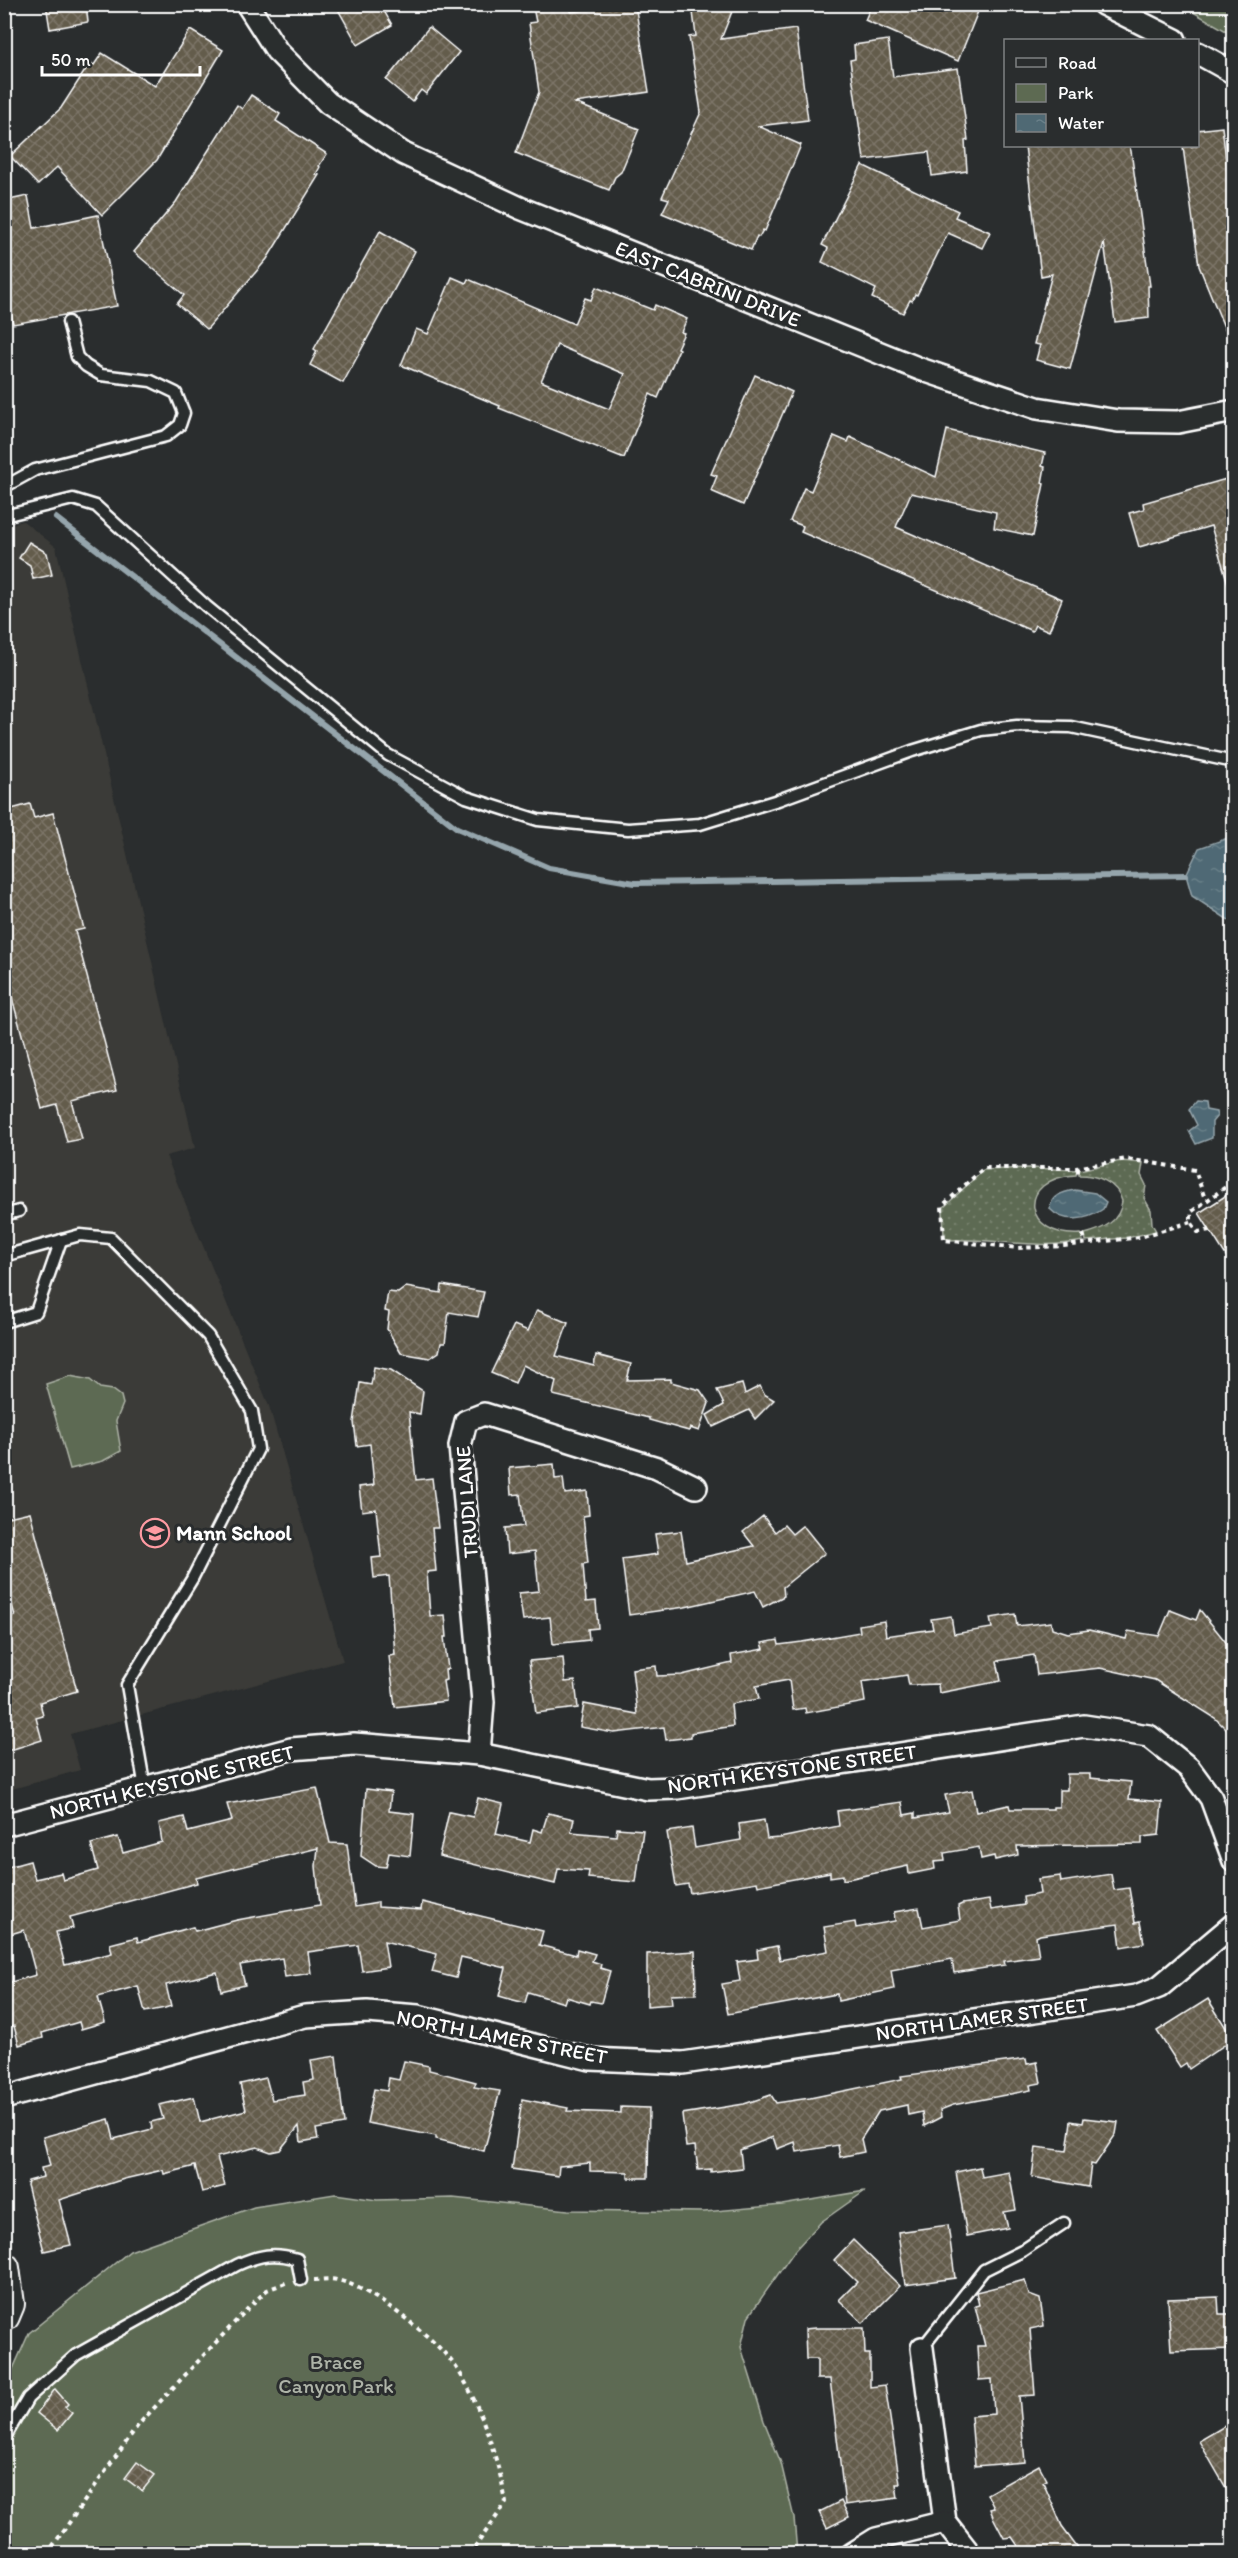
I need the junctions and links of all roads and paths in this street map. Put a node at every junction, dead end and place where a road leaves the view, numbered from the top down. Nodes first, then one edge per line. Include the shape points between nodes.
1 (247, 4) edge
2 (1103, 4) edge
3 (1173, 39) edge
4 (1199, 54) edge
5 (1233, 73) edge
6 (68, 322) dead end
7 (1233, 411) edge
8 (4, 487) edge
9 (4, 516) edge
10 (1233, 762) edge
11 (1078, 1168) junction
12 (1078, 1174) dead end
13 (1233, 1181) edge
14 (1206, 1199) junction
15 (19, 1211) dead end
16 (4, 1215) edge
17 (1191, 1222) junction
18 (1210, 1230) dead end
19 (1083, 1234) dead end
20 (61, 1240) junction
21 (1086, 1243) junction
22 (4, 1256) edge
23 (4, 1322) edge
24 (696, 1487) dead end
25 (479, 1754) junction
26 (145, 1788) junction
27 (4, 1825) edge
28 (1233, 1861) edge
29 (1233, 1924) edge
30 (4, 2098) edge
31 (1064, 2223) dead end
32 (4, 2268) edge
33 (301, 2280) junction
34 (4, 2316) edge
35 (922, 2348) joint
36 (4, 2439) edge
37 (945, 2522) junction
38 (47, 2553) edge
39 (470, 2553) edge
40 (852, 2553) edge
41 (970, 2553) edge

1 - 7 street, EAST CABRINI DRIVE via 277,51 328,104 405,154 520,208 920,369 1037,408 1118,421 1178,422
2 - 3 street
4 - 5 street
6 - 8 lane via 77,357 86,366 101,375 151,381 176,393 184,413 180,425 166,436 35,470
9 - 10 lane via 73,499 96,506 206,606 388,755 466,797 538,820 628,829 700,824 912,751 981,730 1017,726 1071,727
11 - 12 path
11 - 14 path via 1127,1160 1195,1170
11 - 21 path via 982,1169 942,1206 942,1233 946,1241 1018,1248
13 - 14 path
14 - 17 path via 1191,1212
15 - 16 lane
17 - 18 path via 1198,1232
17 - 21 path via 1140,1237
19 - 21 path
20 - 22 lane
20 - 23 lane via 36,1312
20 - 26 lane via 80,1235 111,1238 208,1336 252,1411 258,1449 192,1579 127,1685
24 - 25 street, TRUDI LANE via 657,1468 484,1414 466,1421 460,1446 483,1702
25 - 26 street, NORTH KEYSTONE STREET via 354,1743 291,1749
25 - 28 street, NORTH KEYSTONE STREET via 648,1789 677,1788 1084,1726 1118,1729 1149,1736 1189,1768 1210,1798
26 - 27 street, NORTH KEYSTONE STREET
29 - 30 street, NORTH LAMER STREET via 1159,1987 1136,1996 694,2061 590,2059 418,2016 367,2012 305,2016
31 - 35 lane via 984,2270
32 - 34 street via 9,2304
33 - 36 lane via 297,2259 279,2253 237,2265 76,2355 28,2398
33 - 38 path via 267,2290 139,2424
33 - 39 path via 336,2280 358,2288 396,2312 452,2362 488,2436 506,2503
35 - 37 street
37 - 40 street via 876,2538
37 - 41 street

